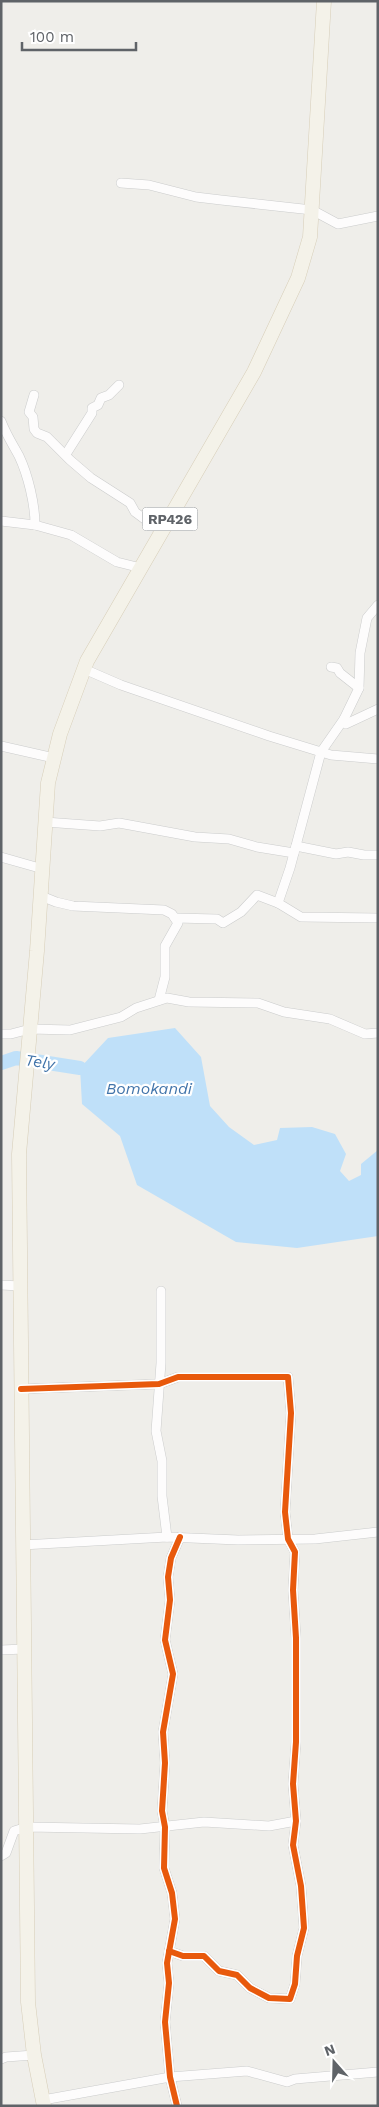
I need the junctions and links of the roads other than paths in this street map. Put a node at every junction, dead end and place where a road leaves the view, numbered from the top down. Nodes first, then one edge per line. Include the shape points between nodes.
1 (324, 1) edge
2 (121, 183) dead end
3 (312, 210) junction
4 (378, 216) edge
5 (119, 385) dead end
6 (34, 395) dead end
7 (1, 421) edge
8 (66, 454) junction
9 (1, 521) edge
10 (35, 525) junction
11 (162, 532) junction
12 (141, 568) junction
13 (378, 605) edge
14 (331, 667) dead end
15 (84, 669) junction
16 (359, 688) junction
17 (378, 709) edge
18 (344, 719) junction
19 (1, 746) edge
20 (321, 752) junction
21 (54, 758) junction
22 (378, 759) edge
23 (46, 822) junction
24 (295, 850) junction
25 (378, 855) edge
26 (1, 857) edge
27 (42, 869) junction
28 (41, 896) junction
29 (278, 902) junction
30 (175, 918) junction
31 (378, 918) edge
32 (159, 1000) junction
33 (378, 1033) edge
34 (1, 1034) edge
35 (29, 1035) junction
36 (1, 1285) edge
37 (20, 1286) junction
38 (161, 1291) dead end
39 (159, 1384) junction
40 (21, 1389) junction
41 (378, 1532) edge
42 (167, 1537) junction
43 (180, 1537) junction
44 (288, 1540) junction
45 (22, 1545) junction
46 (24, 1649) junction
47 (1, 1650) edge
48 (296, 1820) junction
49 (27, 1827) junction
50 (165, 1827) junction
51 (1, 1856) edge
52 (169, 1951) junction
53 (34, 2055) junction
54 (1, 2059) edge
55 (378, 2072) edge
56 (170, 2077) junction
57 (44, 2103) edge
58 (177, 2106) edge

1 - 3 main road, RP426
2 - 3 street via 149,184 196,197
3 - 4 street via 338,224
3 - 11 main road, RP426 via 310,237 298,278 254,372
5 - 8 street via 92,408
6 - 8 street via 29,412 35,421 34,429
7 - 10 street via 19,457 35,507
8 - 11 street via 91,478 130,503 135,512
9 - 10 street
10 - 12 street via 71,534 117,562
11 - 12 main road, RP426
12 - 15 main road, RP426
13 - 16 street via 367,618 360,653
14 - 16 street via 337,668
15 - 20 street via 159,699
15 - 21 main road, RP426
16 - 18 street
17 - 18 street via 346,724
18 - 20 street
19 - 21 street
20 - 22 street
20 - 24 street
21 - 23 main road, RP426 via 48,783
23 - 24 street via 100,826 120,823 195,837 229,839 257,847
23 - 27 main road, RP426
24 - 25 street
24 - 29 street
26 - 27 street
27 - 28 main road, RP426
28 - 30 street via 73,906 164,910
28 - 35 main road, RP426
29 - 30 street via 257,895 241,912 222,923 216,919
29 - 31 street via 301,917
30 - 32 street via 178,923 165,946 165,977
32 - 33 street via 258,1003 284,1012 330,1019 365,1034
32 - 35 street via 122,1017 70,1030
34 - 35 street
35 - 37 main road, RP426 via 19,1154
36 - 37 street
37 - 40 main road, RP426
38 - 39 street
39 - 40 street
39 - 42 street via 156,1431 162,1461
39 - 44 street via 178,1378 288,1377 291,1413 285,1512
40 - 45 main road, RP426
41 - 44 street
42 - 43 street
42 - 45 street
43 - 44 street
43 - 50 street via 168,1577 170,1600 165,1640 173,1674 163,1732 162,1811
44 - 48 street via 295,1552 296,1742 293,1784
45 - 46 main road, RP426
46 - 47 street
46 - 49 main road, RP426
48 - 50 street via 270,1826 204,1822
48 - 52 street via 292,1845 301,1886 304,1928 290,1999 269,1998 250,1988 237,1975 219,1971 204,1956 183,1956
49 - 50 street
49 - 51 street via 14,1831 6,1853
49 - 53 main road, RP426 via 28,2002
50 - 52 street via 164,1868 172,1893 174,1919
52 - 56 street via 165,2022
53 - 54 street
53 - 57 main road, RP426
55 - 56 street via 287,2082 247,2071
56 - 57 street
56 - 58 street

